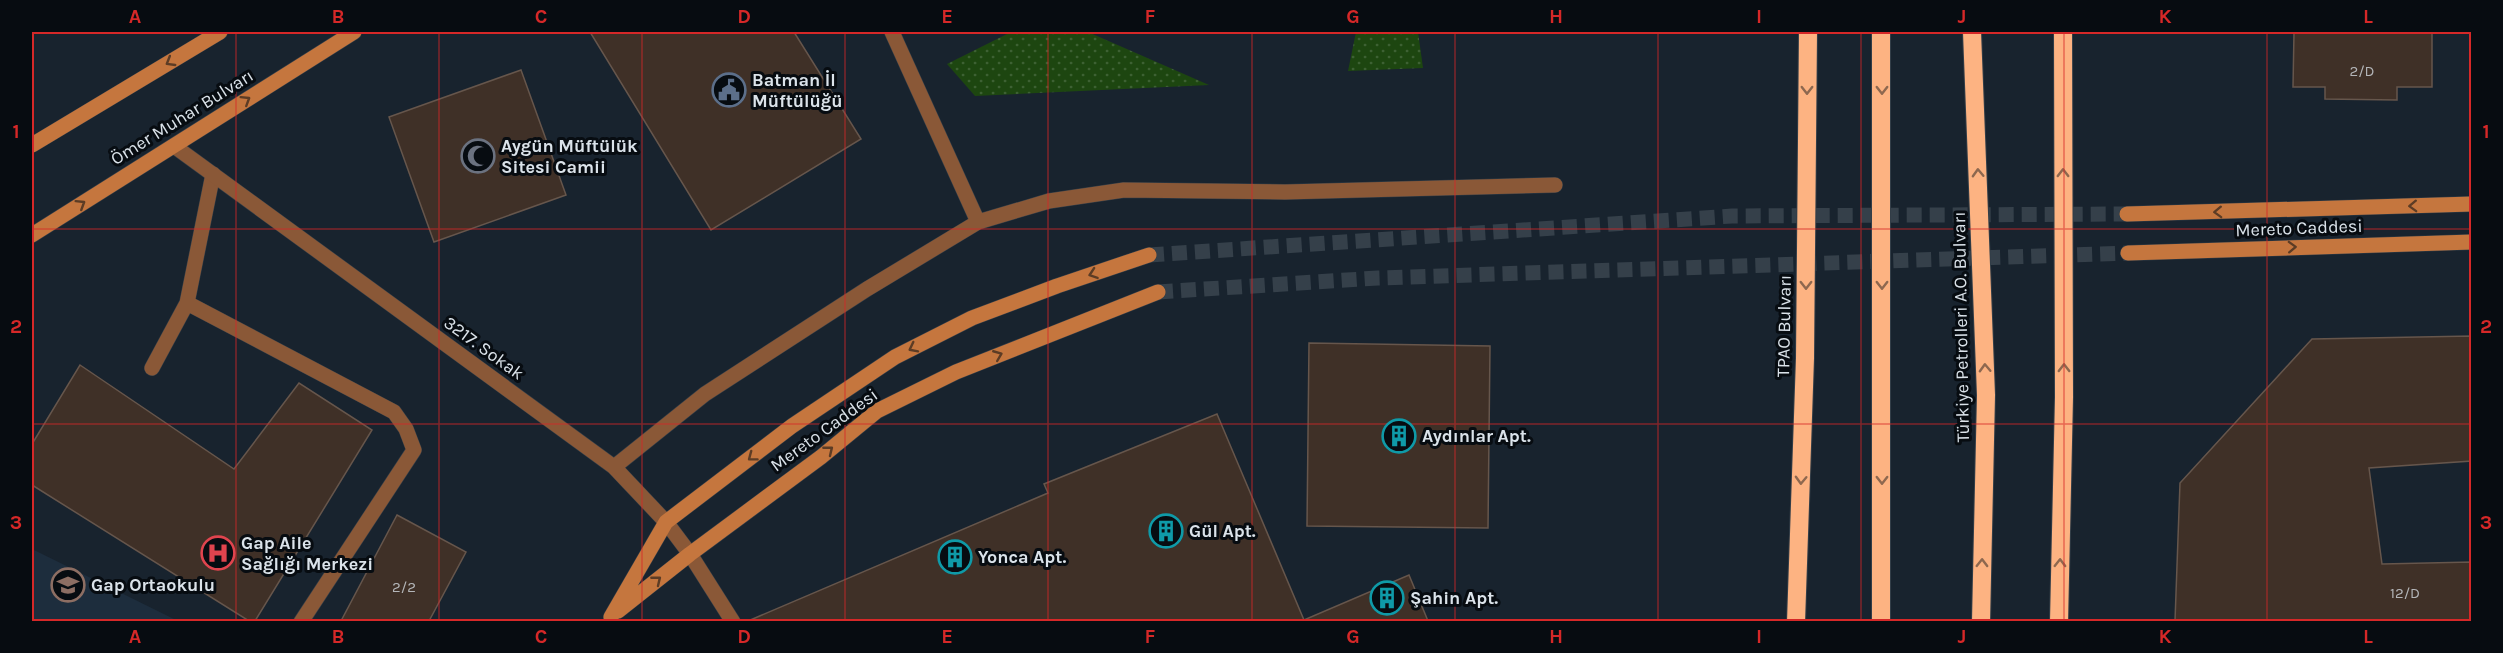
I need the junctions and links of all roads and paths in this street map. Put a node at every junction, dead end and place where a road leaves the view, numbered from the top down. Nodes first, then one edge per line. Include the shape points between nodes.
1 (220, 32) edge
2 (354, 32) edge
3 (892, 32) edge
4 (1808, 32) edge
5 (1881, 32) edge
6 (1972, 32) edge
7 (2063, 32) edge
8 (32, 145) edge
9 (174, 146) junction
10 (213, 174) junction
11 (1555, 185) dead end
12 (2472, 204) edge
13 (2127, 214) tunnel mouth
14 (978, 222) junction
15 (32, 235) edge
16 (2472, 242) edge
17 (2128, 253) tunnel mouth
18 (1149, 255) tunnel mouth
19 (1158, 292) tunnel mouth
20 (187, 303) junction
21 (152, 368) dead end
22 (614, 467) junction
23 (666, 522) junction
24 (690, 554) junction
25 (610, 619) edge
26 (301, 621) edge
27 (733, 621) edge
28 (1796, 621) edge
29 (1881, 621) edge
30 (1981, 621) edge
31 (2059, 621) edge

1 -> 8 street
9 -> 2 street, Ömer Muhar Bulvarı
3 - 14 street
4 -> 28 highway, TPAO Bulvarı via 1805,358
5 -> 29 highway
30 -> 6 highway, Türkiye Petrolleri A.O. Bulvarı via 1986,395
31 -> 7 highway via 2064,398
9 - 10 street, 3217. Sokak
15 -> 9 street, Ömer Muhar Bulvarı
10 - 20 street
10 - 22 street, 3217. Sokak
11 - 14 street via 1285,192 1124,190 1049,201
12 -> 13 street
14 - 22 street via 705,394
17 -> 16 street, Mereto Caddesi
18 -> 23 street via 972,318 895,357 792,426
24 -> 19 street, Mereto Caddesi via 877,411 956,372
20 - 21 street
20 - 26 street via 394,412 414,450
22 - 23 street, 3217. Sokak
23 - 24 street, 3217. Sokak
23 - 25 street
25 -> 24 street, Mereto Caddesi
24 - 27 street, 3217. Sokak

